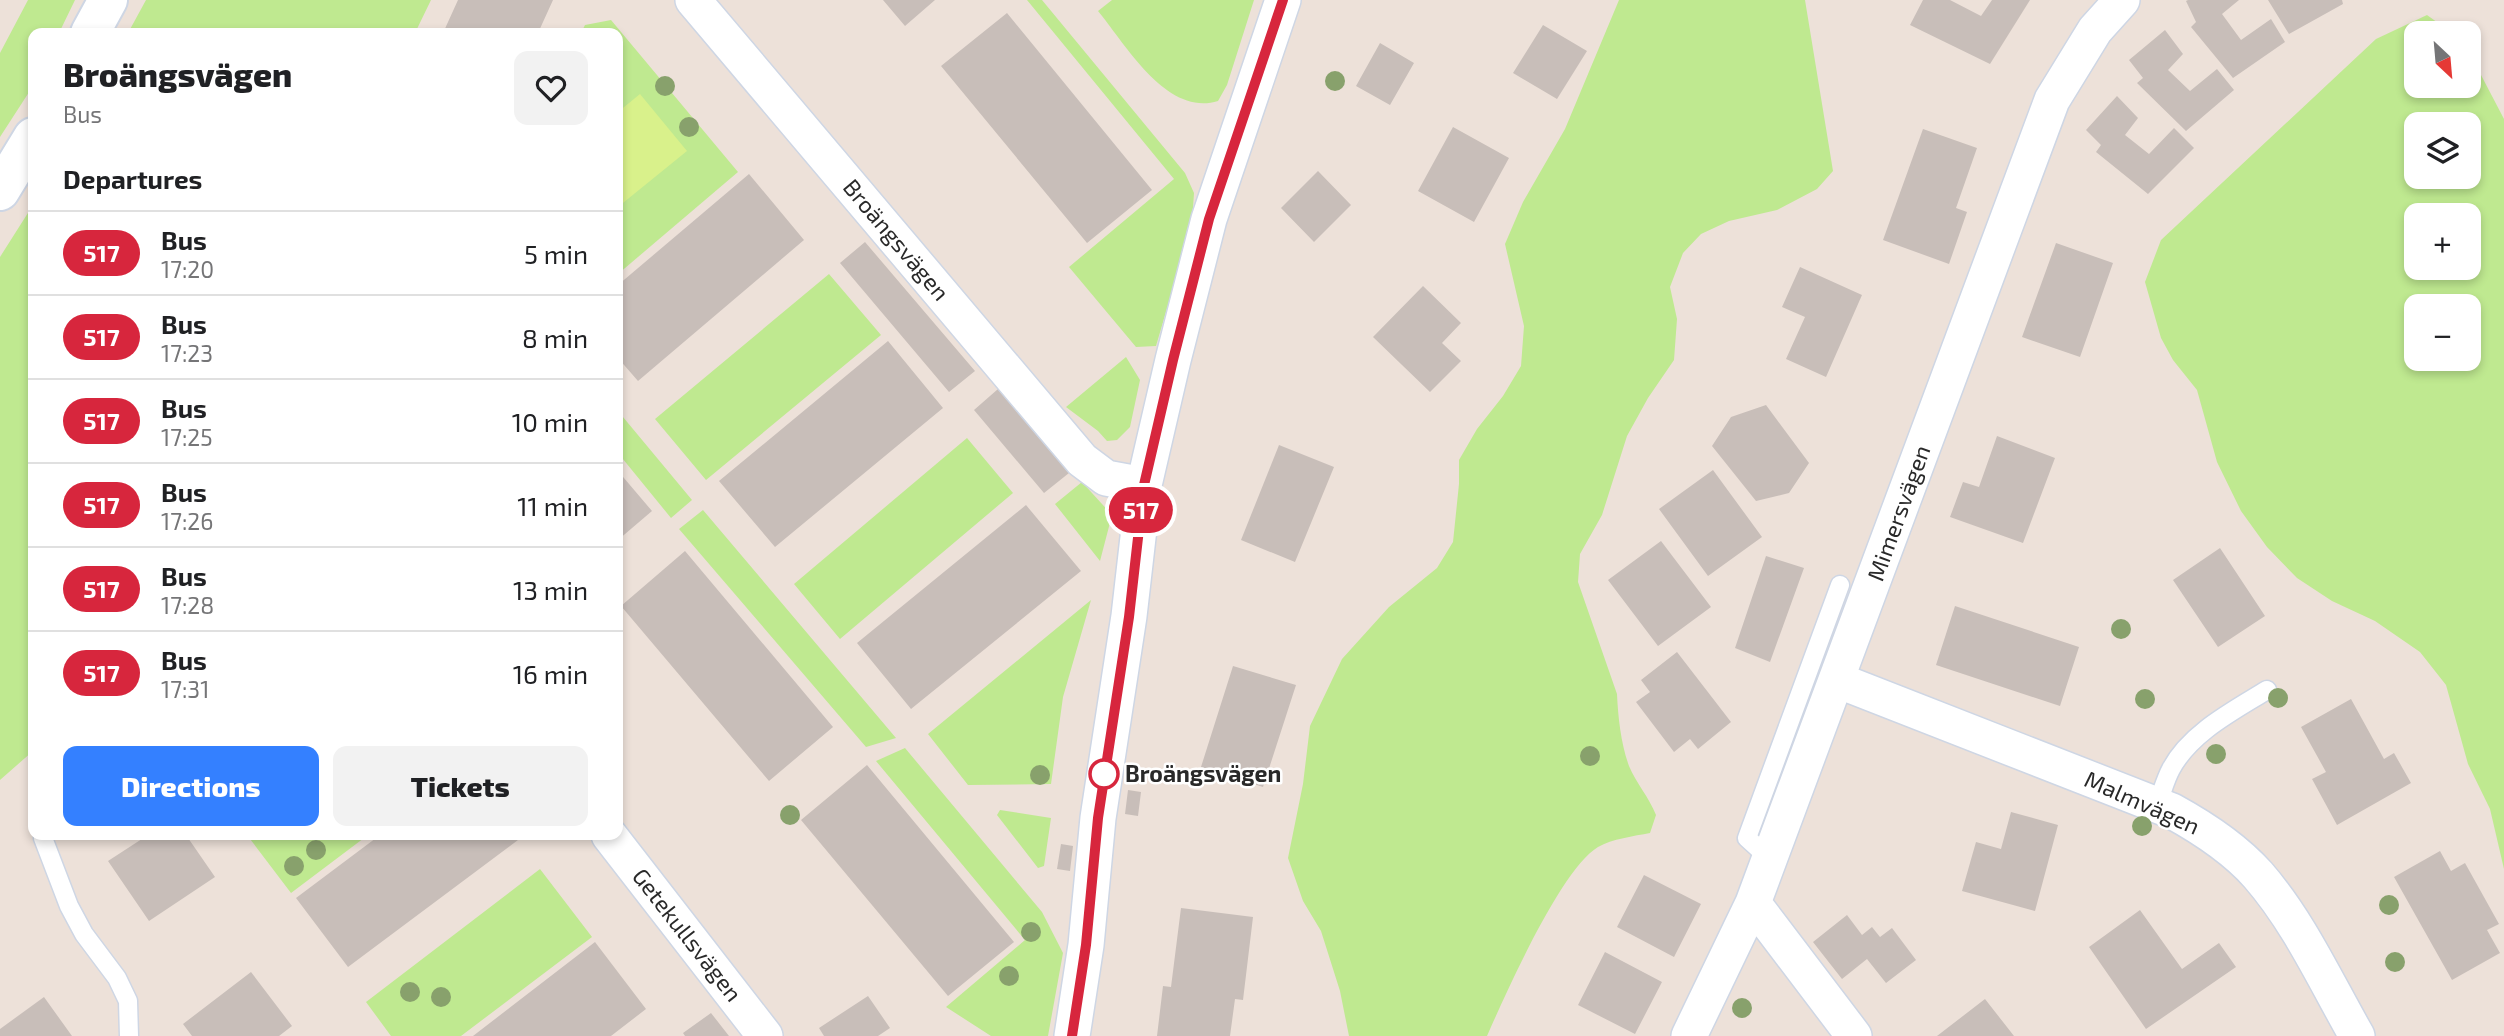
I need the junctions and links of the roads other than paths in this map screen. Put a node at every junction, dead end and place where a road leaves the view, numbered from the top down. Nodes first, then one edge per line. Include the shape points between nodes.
1 (108, 0) edge
2 (693, 0) edge
3 (1283, 0) edge
4 (2122, 0) edge
5 (93, 28) edge
6 (28, 145) edge
7 (0, 191) edge
8 (1144, 485) junction
9 (1840, 585) dead end
10 (1837, 680) junction
11 (2267, 690) dead end
12 (2157, 805) junction
13 (44, 840) edge
14 (613, 840) edge
15 (1769, 858) junction
16 (1753, 904) junction
17 (129, 1036) edge
18 (765, 1036) edge
19 (1072, 1036) edge
20 (1689, 1036) edge
21 (1854, 1036) edge
22 (2357, 1036) edge

1 - 5 street
2 - 8 street, Broängsvägen via 1082,460 1106,478
3 - 8 street via 1209,219
4 - 10 street, Mimersvägen via 2095,30 2052,100
6 - 7 street
8 - 19 street
9 - 15 lane via 1747,838
10 - 12 street, Malmvägen
10 - 15 street, Mimersvägen
11 - 12 lane via 2226,715 2180,756
12 - 22 street, Malmvägen via 2204,829 2256,873 2278,899
13 - 17 lane via 69,906 128,1001
14 - 18 street, Getekullsvägen
15 - 16 street, Mimersvägen
16 - 20 street, Mimersvägen
16 - 21 street

